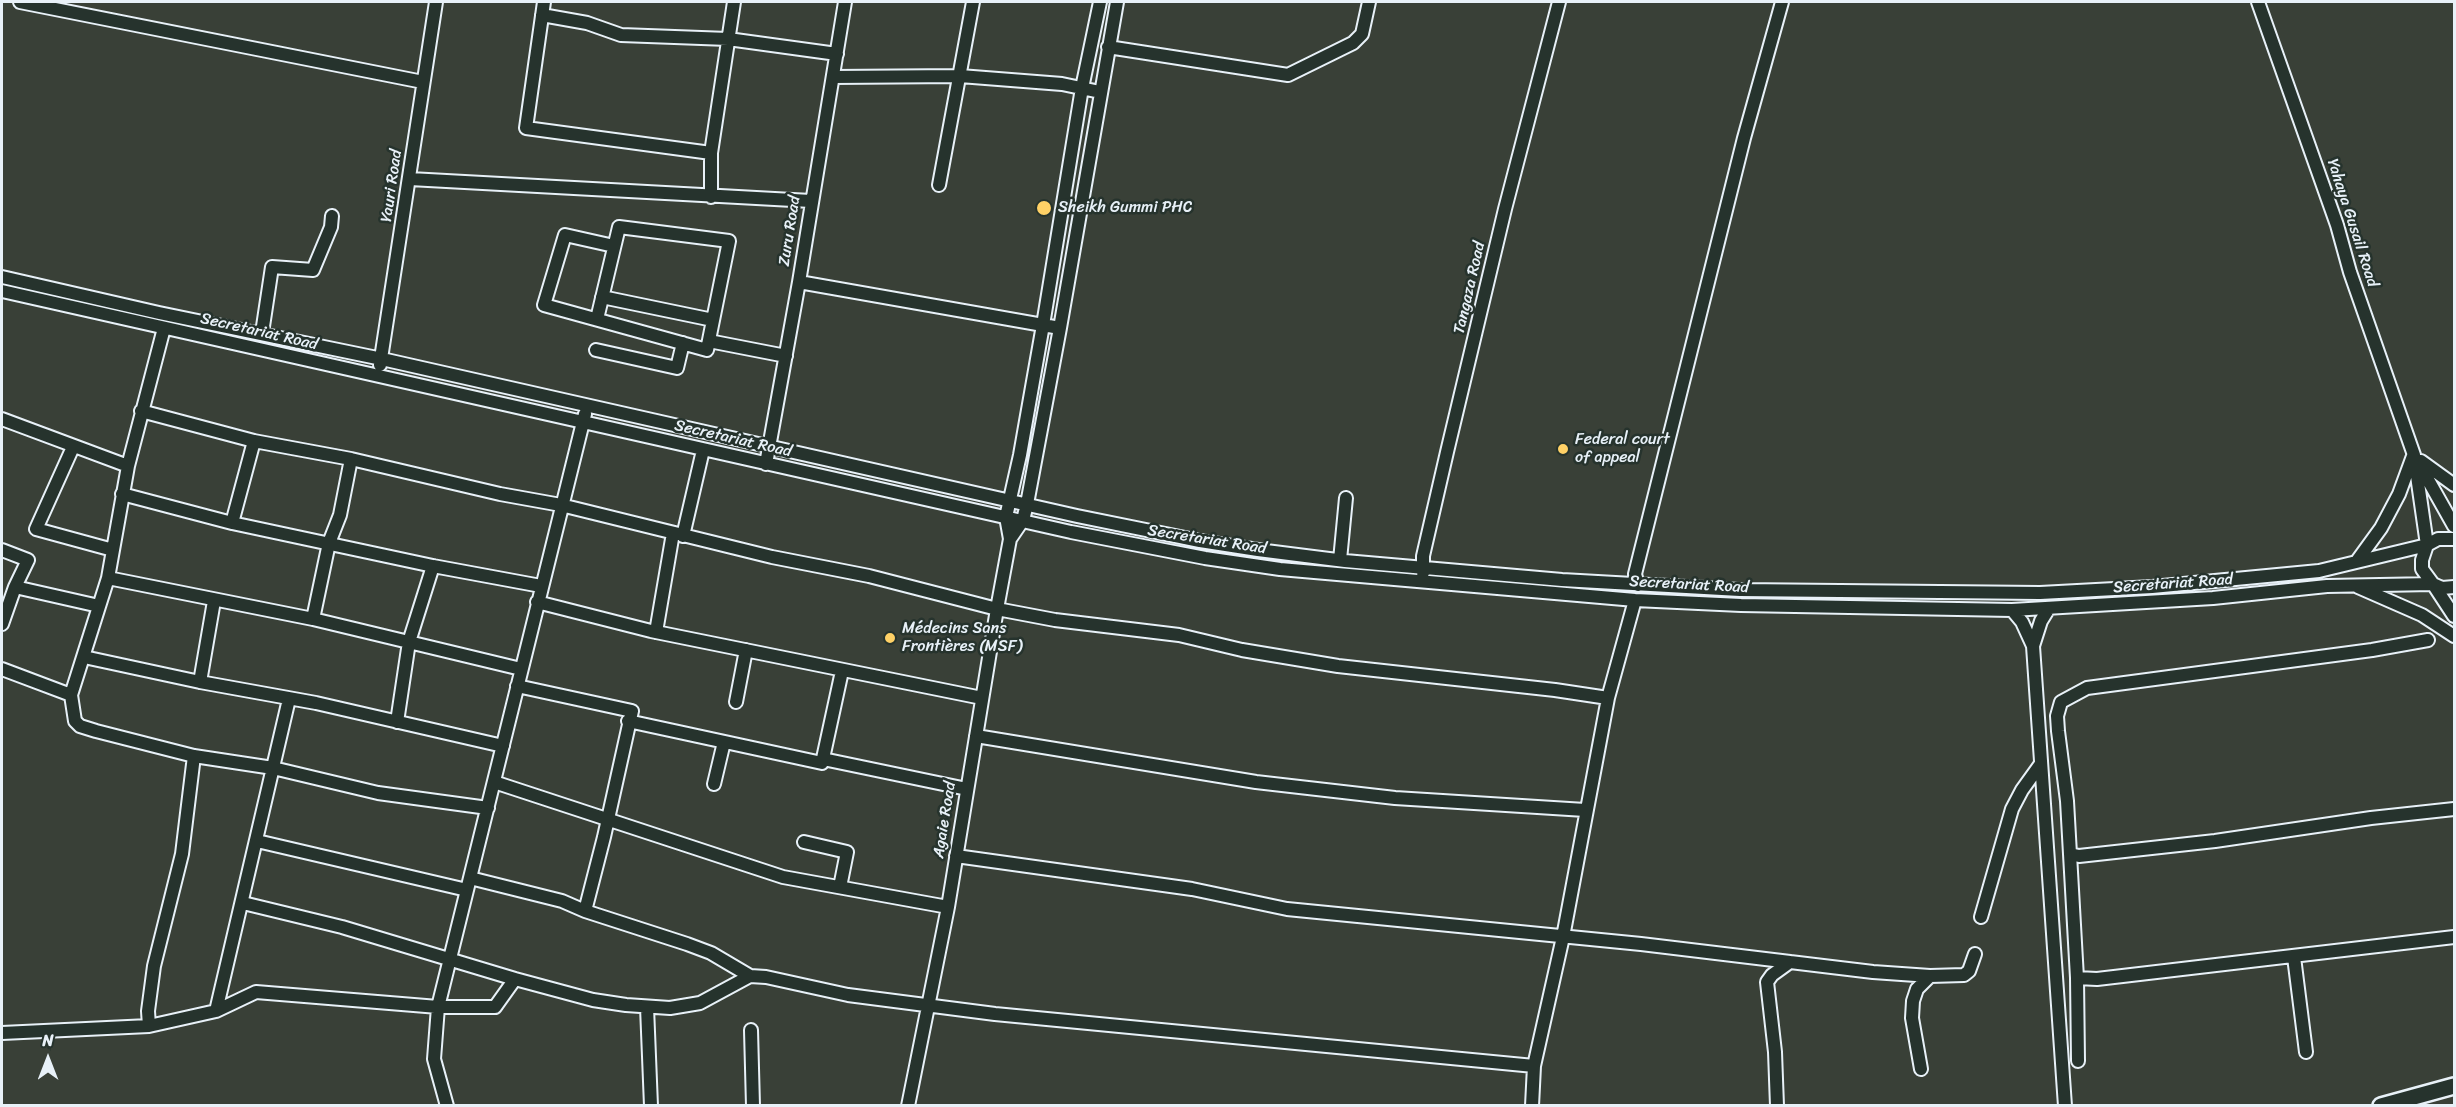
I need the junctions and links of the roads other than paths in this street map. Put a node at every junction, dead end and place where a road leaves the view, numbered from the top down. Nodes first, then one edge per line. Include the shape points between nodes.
1 (20, 2) edge
2 (436, 2) edge
3 (544, 2) edge
4 (734, 2) edge
5 (845, 2) edge
6 (973, 2) edge
7 (1100, 2) edge
8 (1117, 2) edge
9 (1369, 2) edge
10 (1559, 2) edge
11 (1782, 2) edge
12 (2258, 2) edge
13 (542, 15) junction
14 (728, 39) junction
15 (1108, 47) junction
16 (837, 54) junction
17 (960, 76) junction
18 (833, 77) junction
19 (423, 82) junction
20 (1082, 88) junction
21 (1100, 92) junction
22 (711, 153) junction
23 (410, 179) junction
24 (939, 185) dead end
25 (711, 197) junction
26 (811, 201) junction
27 (332, 216) dead end
28 (614, 246) junction
29 (2, 276) edge
30 (799, 282) junction
31 (2, 291) edge
32 (603, 297) junction
33 (597, 319) junction
34 (713, 320) junction
35 (1043, 325) junction
36 (164, 328) junction
37 (1060, 328) junction
38 (262, 333) junction
39 (709, 341) junction
40 (683, 343) junction
41 (596, 350) dead end
42 (786, 356) junction
43 (382, 359) junction
44 (377, 376) junction
45 (587, 407) junction
46 (141, 411) junction
47 (2, 419) edge
48 (582, 421) junction
49 (254, 441) junction
50 (73, 447) junction
51 (770, 447) junction
52 (703, 450) junction
53 (2414, 455) junction
54 (351, 459) junction
55 (766, 464) junction
56 (128, 466) junction
57 (2454, 485) edge
58 (122, 494) junction
59 (1346, 498) dead end
60 (1009, 500) junction
61 (1027, 504) junction
62 (561, 505) junction
63 (1006, 517) junction
64 (1023, 520) junction
65 (232, 523) junction
66 (2454, 526) edge
67 (678, 535) junction
68 (2454, 538) edge
69 (1010, 539) junction
70 (329, 543) junction
71 (2427, 545) junction
72 (2, 550) edge
73 (113, 550) junction
74 (1340, 560) junction
75 (2357, 561) junction
76 (433, 566) junction
77 (1423, 567) junction
78 (108, 579) junction
79 (1422, 583) junction
80 (2433, 584) junction
81 (1638, 585) junction
82 (2354, 585) junction
83 (541, 586) junction
84 (15, 587) junction
85 (2454, 587) edge
86 (1635, 600) junction
87 (214, 601) junction
88 (537, 602) junction
89 (99, 606) junction
90 (2049, 608) junction
91 (997, 609) junction
92 (2012, 610) junction
93 (2454, 616) edge
94 (313, 619) junction
95 (2, 624) edge
96 (656, 632) junction
97 (2454, 636) edge
98 (2428, 640) dead end
99 (409, 642) junction
100 (2033, 646) junction
101 (746, 650) junction
102 (84, 657) junction
103 (2, 669) edge
104 (521, 669) junction
105 (842, 671) junction
106 (200, 682) junction
107 (517, 686) junction
108 (71, 695) junction
109 (982, 698) junction
110 (1608, 698) junction
111 (289, 699) junction
112 (736, 702) dead end
113 (628, 721) junction
114 (397, 722) junction
115 (976, 736) junction
116 (724, 742) junction
117 (503, 746) junction
118 (194, 756) junction
119 (823, 759) junction
120 (2040, 765) junction
121 (273, 768) junction
122 (494, 782) junction
123 (714, 784) dead end
124 (967, 789) junction
125 (488, 808) junction
126 (2454, 809) edge
127 (1585, 810) junction
128 (607, 819) junction
129 (257, 841) junction
130 (804, 842) dead end
131 (2070, 854) junction
132 (956, 856) junction
133 (468, 884) junction
134 (840, 887) junction
135 (243, 903) junction
136 (948, 907) junction
137 (585, 911) junction
138 (1981, 917) dead end
139 (1563, 937) junction
140 (2454, 937) edge
141 (1975, 954) dead end
142 (2294, 957) junction
143 (450, 958) junction
144 (1790, 962) junction
145 (750, 976) junction
146 (1930, 976) junction
147 (2077, 978) junction
148 (515, 979) junction
149 (438, 1007) junction
150 (646, 1007) junction
151 (929, 1007) junction
152 (216, 1011) junction
153 (149, 1026) junction
154 (751, 1030) dead end
155 (2, 1033) edge
156 (2306, 1053) dead end
157 (2078, 1061) dead end
158 (1534, 1066) junction
159 (1921, 1069) dead end
160 (2454, 1086) edge
161 (447, 1106) edge
162 (651, 1106) edge
163 (753, 1106) edge
164 (908, 1106) edge
165 (1532, 1106) edge
166 (1777, 1106) edge
167 (2065, 1106) edge
168 (2381, 1106) edge

1 - 19 street
2 - 19 street, Yauri Road
3 - 13 street
4 - 14 street
5 - 16 street, Zuru Road
6 - 17 street
7 - 20 street
8 - 15 street
9 - 15 street via 1362,34 1353,43 1288,75
10 - 77 street, Tangaza Road via 1505,208
11 - 81 street via 1635,574
12 - 53 street, Yahaya Gusail Road
13 - 14 street via 587,23 621,35
13 - 22 street via 526,128
14 - 16 street
14 - 22 street
15 - 21 street
16 - 18 street, Zuru Road
17 - 18 street
17 - 20 street
17 - 24 street
18 - 26 street, Zuru Road
19 - 23 street, Yauri Road
20 - 21 street
20 - 35 street
21 - 37 street
22 - 25 street
23 - 25 street
23 - 43 street, Yauri Road
25 - 26 street
26 - 30 street, Zuru Road
27 - 38 street via 312,270 272,267
28 - 32 street
28 - 33 street via 565,235 544,305
28 - 34 street via 619,227 729,241
29 - 38 street, Secretariat Road
30 - 35 street
30 - 42 street, Zuru Road
31 - 36 street, Secretariat Road
32 - 33 street
32 - 34 street
33 - 40 street
34 - 39 street
35 - 37 street
35 - 60 street
36 - 44 street, Secretariat Road
36 - 46 street
37 - 61 street
38 - 43 street, Secretariat Road
39 - 40 street via 707,350
39 - 42 street
40 - 41 street via 677,368
42 - 51 street, Zuru Road
43 - 44 street, Yauri Road
43 - 45 street, Secretariat Road
44 - 48 street, Secretariat Road
45 - 48 street
45 - 51 street, Secretariat Road
46 - 49 street
46 - 56 street
47 - 50 street
48 - 52 street, Secretariat Road
48 - 62 street
49 - 54 street
49 - 65 street
50 - 56 street
50 - 73 street via 36,529
51 - 55 street, Zuru Road
51 - 60 street, Secretariat Road
52 - 55 street, Secretariat Road
52 - 67 street
53 - 57 street
53 - 66 street, Yahaya Gusail Road
53 - 71 street, Yahaya Gusail Road
53 - 75 street via 2381,528
54 - 62 street
54 - 70 street via 340,515
55 - 63 street, Secretariat Road
56 - 58 street
58 - 65 street
58 - 73 street
59 - 74 street
60 - 61 street, Secretariat Road
60 - 63 street
61 - 64 street
61 - 74 street, Secretariat Road via 1200,541
62 - 67 street
62 - 83 street
63 - 64 street, Secretariat Road
63 - 69 street
64 - 69 street
64 - 79 street, Secretariat Road via 1204,558
65 - 70 street
67 - 91 street via 869,576
67 - 96 street
68 - 71 street, Secretariat Road via 2438,539
69 - 91 street, Agaie Road
70 - 76 street
70 - 94 street
71 - 75 street, Secretariat Road
71 - 80 street, Yahaya Gusail Road via 2422,569
72 - 84 street via 28,560
73 - 78 street
74 - 77 street, Secretariat Road
75 - 81 street, Secretariat Road via 2319,571 2220,582 2040,593
76 - 83 street
76 - 99 street
77 - 79 street, Tangaza Road
77 - 81 street, Secretariat Road
78 - 87 street
78 - 89 street
79 - 86 street, Secretariat Road
80 - 82 street, Secretariat Road
80 - 85 street, Secretariat Road
80 - 93 street
82 - 90 street, Secretariat Road
82 - 97 street via 2422,615
83 - 88 street
84 - 89 street
84 - 95 street
86 - 92 street, Secretariat Road
86 - 110 street
87 - 94 street
87 - 106 street
88 - 96 street
88 - 104 street
89 - 102 street
90 - 92 street, Secretariat Road
90 - 100 street
91 - 109 street, Agaie Road
91 - 110 street via 1179,635 1338,666
92 - 100 street
94 - 99 street
96 - 101 street
98 - 131 street via 2372,651 2086,688 2065,699 2057,716
99 - 104 street
99 - 114 street
100 - 120 street
101 - 105 street
101 - 112 street
102 - 106 street
102 - 108 street
103 - 108 street
104 - 107 street
105 - 109 street
105 - 119 street
106 - 111 street
107 - 113 street via 632,711
107 - 117 street
108 - 118 street via 75,721 80,726
109 - 115 street, Agaie Road
110 - 127 street
111 - 114 street
111 - 121 street
113 - 116 street
113 - 128 street
114 - 117 street
115 - 124 street, Agaie Road
115 - 127 street via 1256,782 1395,798
116 - 119 street via 822,764
116 - 123 street
117 - 122 street
118 - 121 street
118 - 153 street via 182,854 154,966
119 - 124 street
120 - 138 street via 2012,809
120 - 167 street
121 - 125 street via 378,793
121 - 129 street
122 - 125 street
122 - 128 street
124 - 132 street, Agaie Road
125 - 133 street
126 - 131 street via 2192,843
127 - 139 street
128 - 134 street via 783,877
128 - 137 street
129 - 133 street
129 - 135 street
130 - 134 street via 847,852
131 - 147 street
132 - 136 street, Agaie Road
132 - 139 street via 1192,889 1287,909
133 - 137 street via 562,901
133 - 143 street
134 - 136 street
135 - 143 street
135 - 152 street
136 - 151 street, Agaie Road
137 - 145 street via 711,953
139 - 144 street
139 - 158 street
140 - 142 street
141 - 146 street via 1966,974
142 - 147 street
142 - 156 street
143 - 148 street
143 - 149 street
144 - 146 street
144 - 166 street via 1767,982
145 - 150 street via 700,1003
145 - 151 street
146 - 159 street via 1912,1001
147 - 157 street
148 - 149 street via 495,1007
148 - 150 street via 593,1000
149 - 152 street via 256,992
149 - 161 street via 434,1059
150 - 162 street
151 - 158 street
151 - 164 street, Agaie Road
152 - 153 street
153 - 155 street
154 - 163 street
158 - 165 street
160 - 168 street

